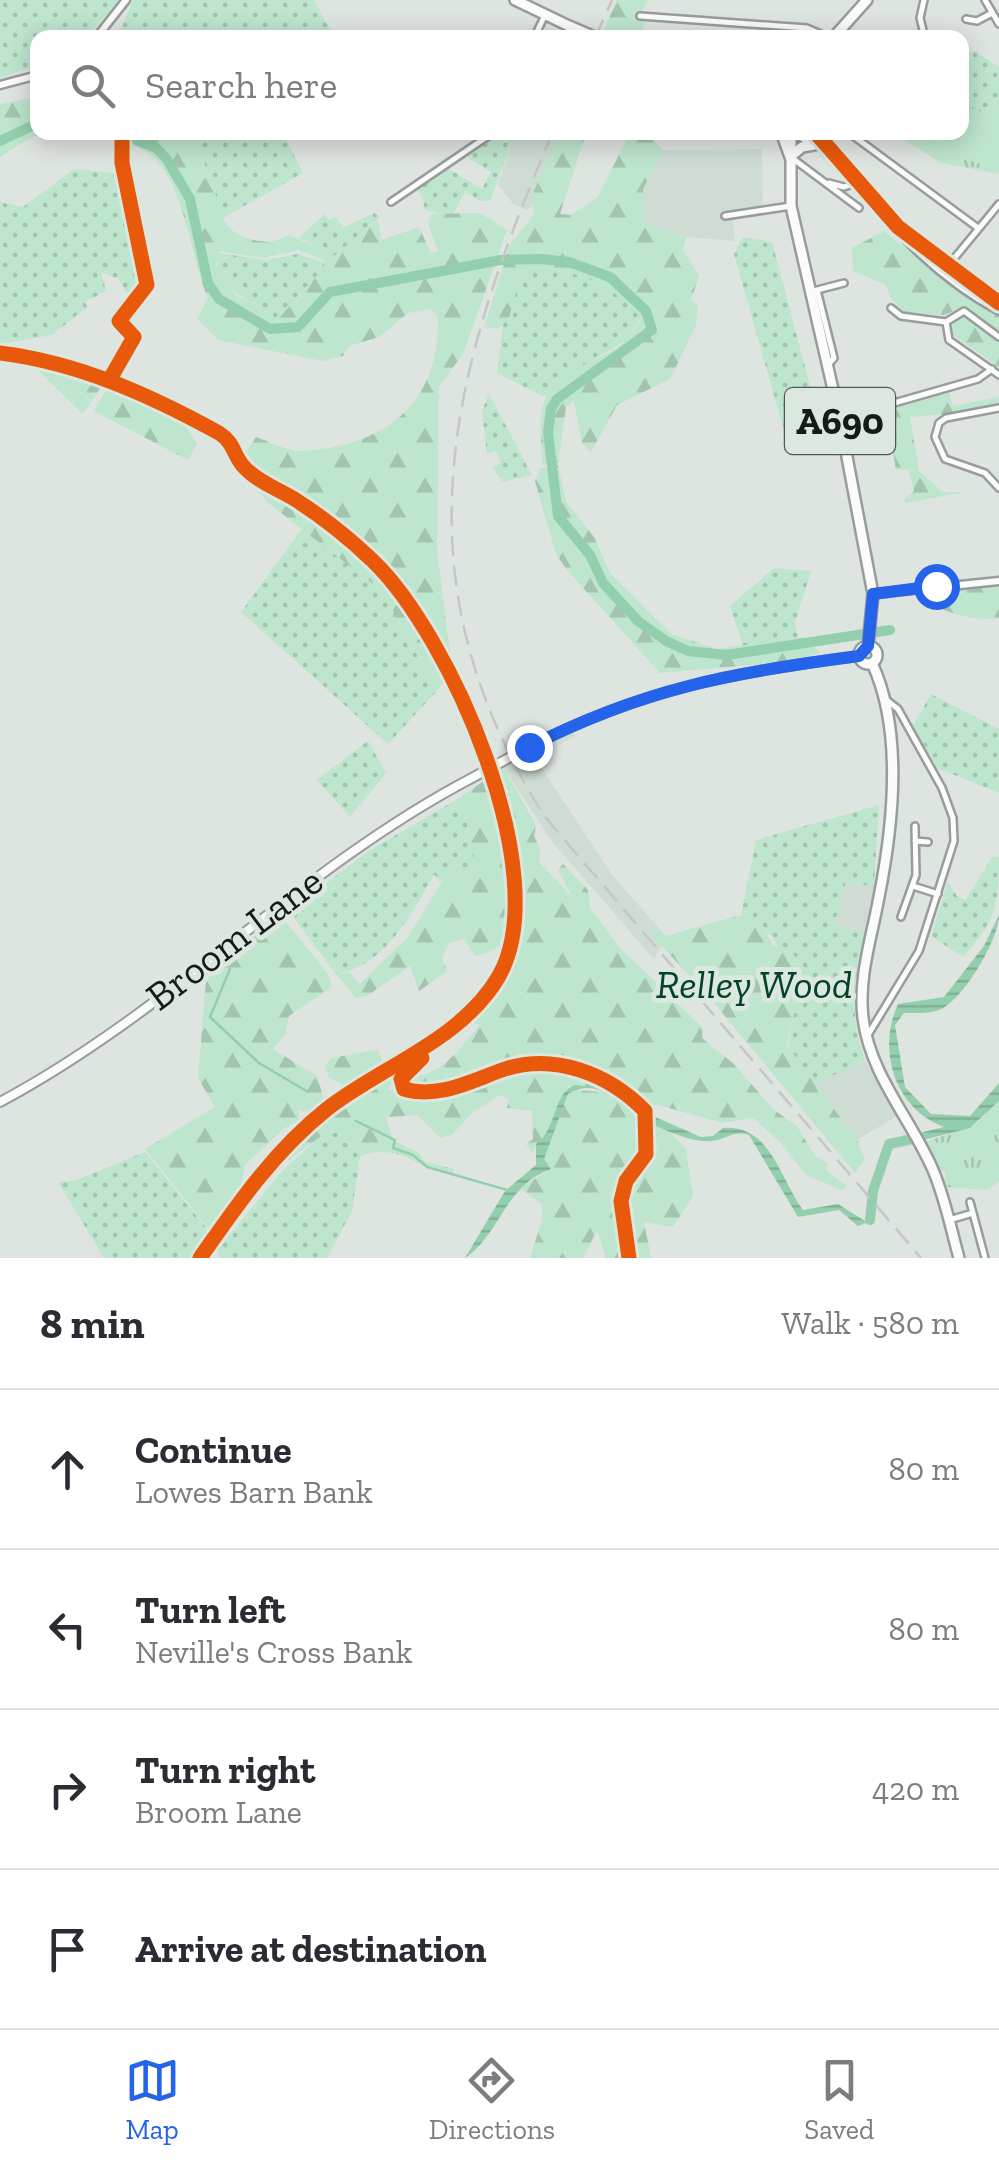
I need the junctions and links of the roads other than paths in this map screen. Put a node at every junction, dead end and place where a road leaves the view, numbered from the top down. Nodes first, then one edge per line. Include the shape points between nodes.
1 (126, 0) edge
2 (865, 0) edge
3 (924, 0) edge
4 (986, 0) edge
5 (517, 1) edge
6 (992, 13) junction
7 (545, 15) junction
8 (640, 16) dead end
9 (966, 19) dead end
10 (999, 24) edge
11 (103, 30) edge
12 (538, 30) edge
13 (578, 30) edge
14 (812, 30) edge
15 (839, 30) edge
16 (923, 30) edge
17 (30, 76) edge
18 (0, 85) edge
19 (482, 140) edge
20 (783, 140) edge
21 (793, 140) edge
22 (807, 140) edge
23 (816, 140) edge
24 (859, 140) edge
25 (814, 145) junction
26 (825, 151) junction
27 (790, 156) junction
28 (828, 183) junction
29 (853, 184) junction
30 (391, 202) dead end
31 (999, 204) edge
32 (791, 206) junction
33 (859, 208) dead end
34 (725, 216) dead end
35 (978, 228) junction
36 (944, 272) junction
37 (844, 283) dead end
38 (813, 291) junction
39 (891, 308) dead end
40 (999, 309) edge
41 (901, 316) junction
42 (946, 322) junction
43 (897, 323) dead end
44 (999, 338) edge
45 (992, 369) junction
46 (999, 376) edge
47 (894, 403) dead end
48 (999, 408) edge
49 (999, 487) edge
50 (999, 581) edge
51 (873, 594) junction
52 (868, 646) junction
53 (859, 656) junction
54 (872, 663) junction
55 (884, 698) junction
56 (915, 826) dead end
57 (915, 841) junction
58 (928, 842) dead end
59 (914, 886) junction
60 (938, 894) junction
61 (901, 918) dead end
62 (867, 1038) junction
63 (0, 1102) edge
64 (970, 1202) dead end
65 (973, 1213) junction
66 (949, 1220) junction
67 (959, 1258) edge
68 (985, 1258) edge

1 - 11 street
2 - 15 main road
3 - 16 street
4 - 6 street
5 - 7 main road
6 - 9 street
6 - 10 street
7 - 12 street
7 - 13 main road, bridge
8 - 14 street
17 - 18 street
19 - 30 street
20 - 27 main road
21 - 27 main road, A690
22 - 25 main road
23 - 26 main road
24 - 35 street
25 - 26 main road
25 - 27 main road
26 - 29 main road
27 - 28 street
27 - 32 main road, A690
28 - 29 street
28 - 33 street
29 - 36 main road
31 - 35 street
32 - 34 street
32 - 38 main road, A690
35 - 36 street
36 - 40 main road
37 - 38 street
38 - 51 main road, A690
39 - 41 street
41 - 42 street
41 - 43 street
42 - 44 street via 964,312
42 - 45 street via 948,340
45 - 46 street
45 - 47 street
48 - 49 street via 946,418 935,437 945,459 985,472
50 - 51 street
51 - 52 main road, A690
52 - 53 main road
52 - 54 main road, A690 via 876,652
53 - 54 main road
53 - 63 main road, Broom Lane, bridge via 668,688 529,747 368,838 80,1055
54 - 55 main road, A690
55 - 60 street via 898,709 950,806 954,841
55 - 62 main road, A690 via 890,802 864,977
56 - 57 street
57 - 58 street
57 - 59 street
59 - 60 street
59 - 61 street
60 - 62 street via 913,964
62 - 66 main road, A690
64 - 65 street
65 - 66 street
65 - 68 street
66 - 67 main road, A690

